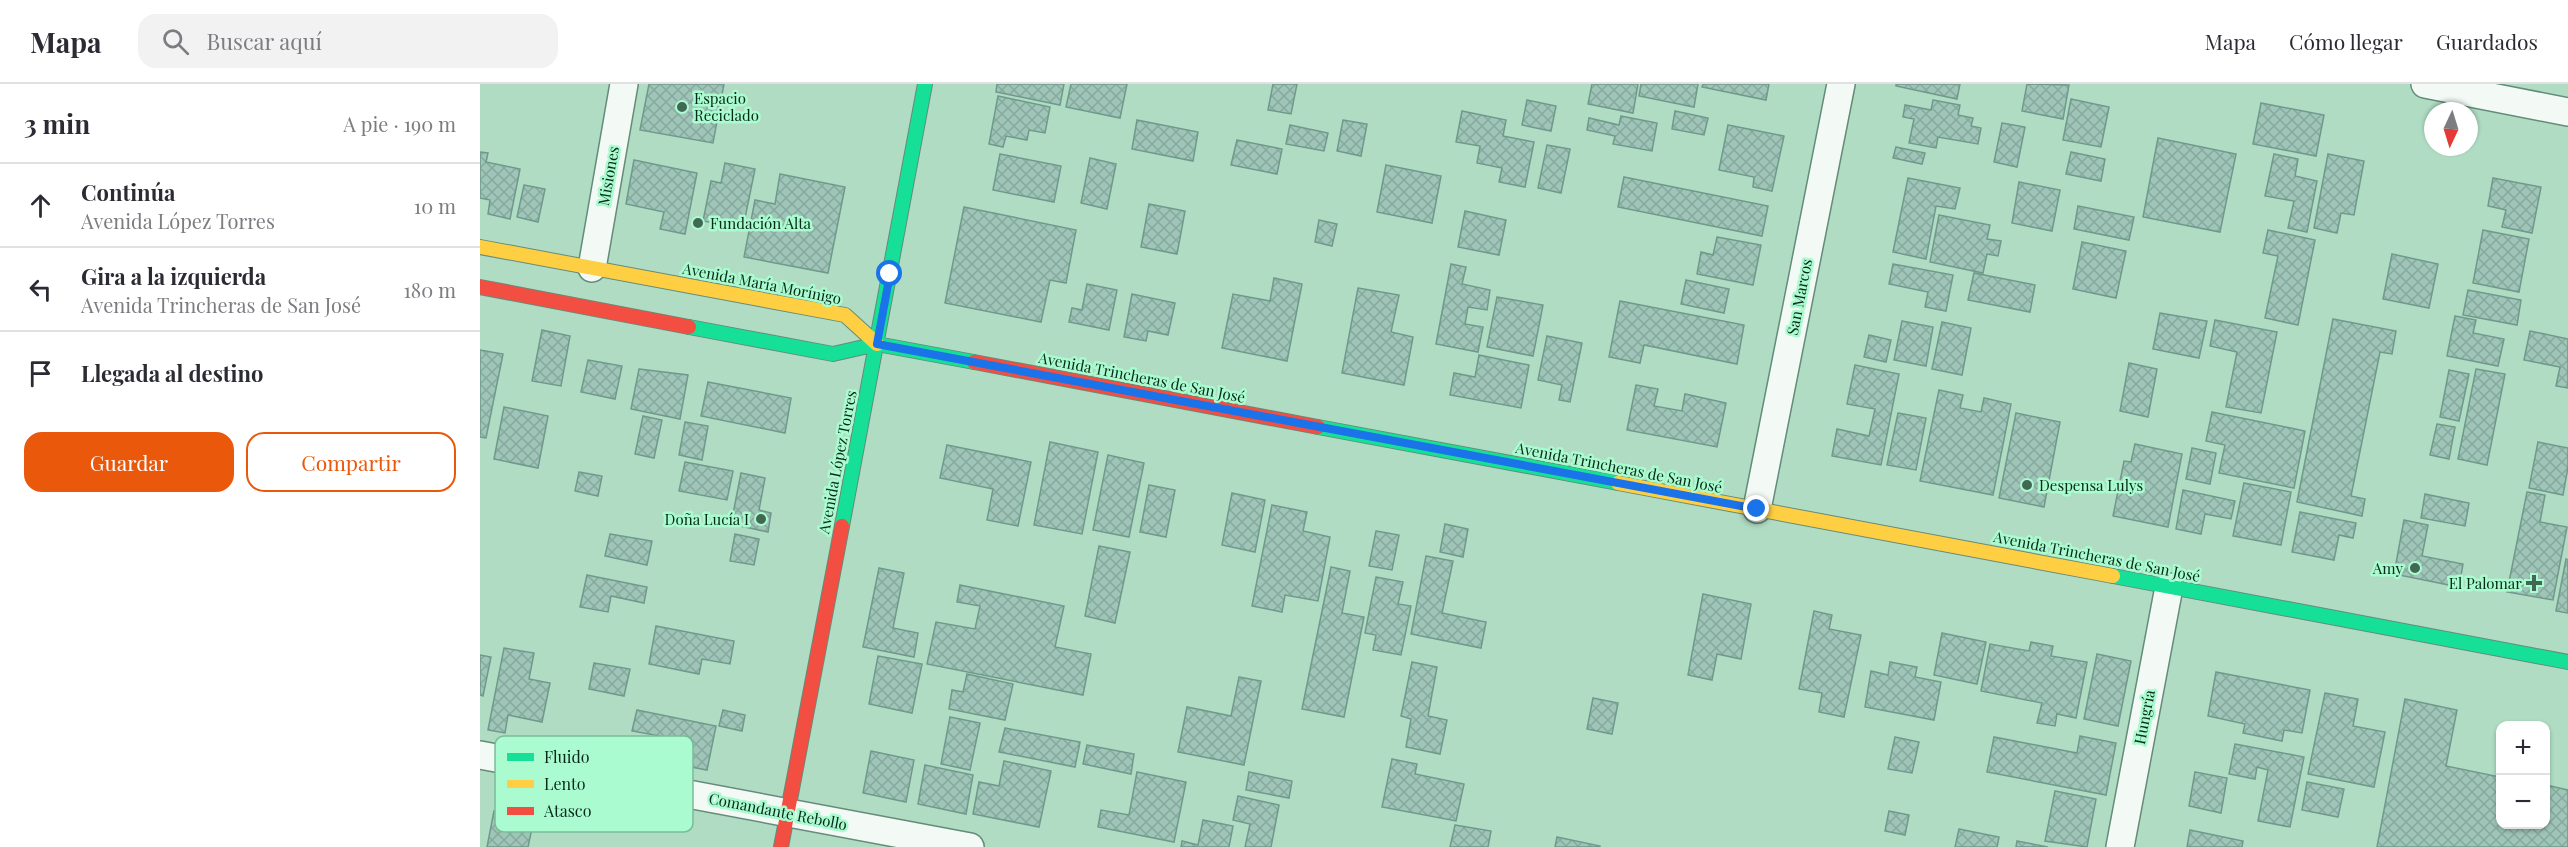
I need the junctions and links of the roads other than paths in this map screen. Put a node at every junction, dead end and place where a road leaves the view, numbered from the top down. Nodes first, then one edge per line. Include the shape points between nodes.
1 (624, 84) edge
2 (925, 84) edge
3 (1841, 84) edge
4 (2425, 84) edge
5 (2568, 112) edge
6 (480, 247) edge
7 (592, 268) junction
8 (480, 287) edge
9 (877, 344) junction
10 (1757, 509) junction
11 (2169, 586) junction
12 (2568, 662) edge
13 (480, 755) edge
14 (495, 758) edge
15 (693, 795) edge
16 (788, 813) junction
17 (781, 847) edge
18 (970, 847) edge
19 (2120, 847) edge

1 - 7 street, Misiones
2 - 9 main road, Avenida López Torres
3 - 10 street, San Marcos
4 - 5 street
6 - 7 main road, Avenida María Morínigo
7 - 9 main road, Avenida María Morínigo via 845,315
8 - 9 main road via 833,354
9 - 10 main road, Avenida Trincheras de San José
9 - 16 main road, Avenida López Torres
10 - 11 main road, Avenida Trincheras de San José
11 - 12 main road, Avenida Trincheras de San José
11 - 19 street, Hungría
13 - 14 street, Comandante Rebollo
15 - 16 street, Comandante Rebollo
16 - 17 main road, Avenida López Torres
16 - 18 street, Comandante Rebollo

